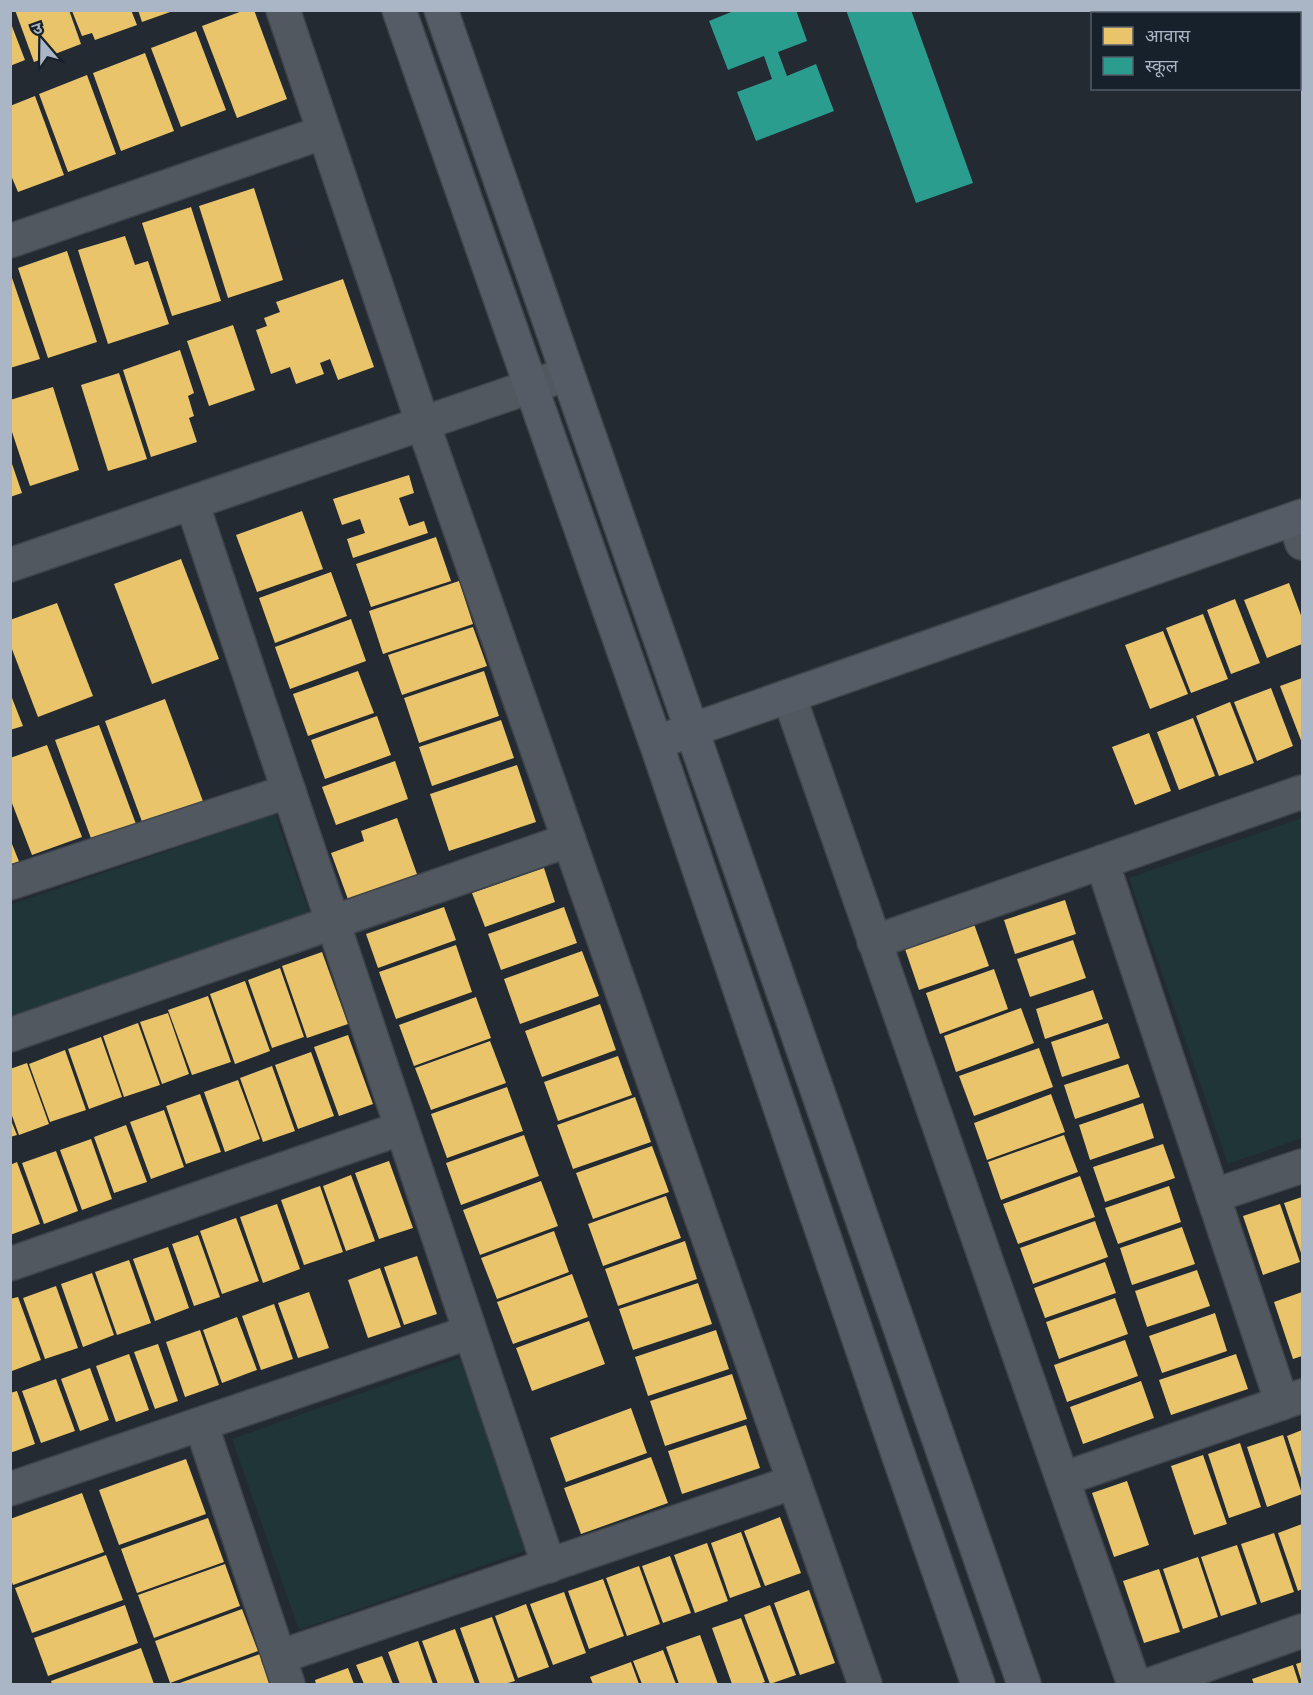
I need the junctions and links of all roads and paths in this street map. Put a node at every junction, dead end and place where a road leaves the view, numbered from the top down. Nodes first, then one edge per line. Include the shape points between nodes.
1 (283, 10) edge
2 (399, 10) edge
3 (441, 10) edge
4 (324, 132) junction
5 (10, 241) edge
6 (567, 374) junction
7 (531, 387) junction
8 (423, 424) junction
9 (192, 503) junction
10 (1300, 526) edge
11 (10, 565) edge
12 (789, 696) junction
13 (691, 730) junction
14 (656, 743) junction
15 (289, 791) junction
16 (1302, 792) edge
17 (569, 840) junction
18 (1102, 862) junction
19 (10, 883) edge
20 (333, 922) junction
21 (874, 942) junction
22 (10, 1035) edge
23 (402, 1128) junction
24 (1302, 1166) edge
25 (1213, 1196) junction
26 (10, 1264) edge
27 (470, 1332) junction
28 (1292, 1399) edge
29 (201, 1424) junction
30 (1063, 1479) junction
31 (794, 1482) junction
32 (10, 1489) edge
33 (549, 1566) junction
34 (1302, 1630) edge
35 (284, 1671) edge
36 (865, 1684) edge
37 (978, 1684) edge
38 (1024, 1684) edge
39 (1134, 1684) edge
40 (1152, 1684) edge

1 - 4 street
2 - 7 street
3 - 6 street
4 - 5 street
4 - 8 street
6 - 7 street
6 - 13 street
7 - 8 street
7 - 14 street
8 - 9 street
8 - 17 street
9 - 11 street
9 - 15 street
10 - 12 street
12 - 13 street
12 - 21 street
13 - 14 street
13 - 38 street
14 - 37 street
15 - 19 street
15 - 20 street
16 - 18 street
17 - 20 street
17 - 31 street
18 - 21 street
18 - 25 street
20 - 22 street
20 - 23 street
21 - 30 street
23 - 26 street
23 - 27 street
24 - 25 street
25 - 28 street
27 - 29 street
27 - 33 street
28 - 30 street
29 - 32 street
29 - 35 street
30 - 39 street
31 - 33 street
31 - 36 street
33 - 35 street
34 - 40 street

